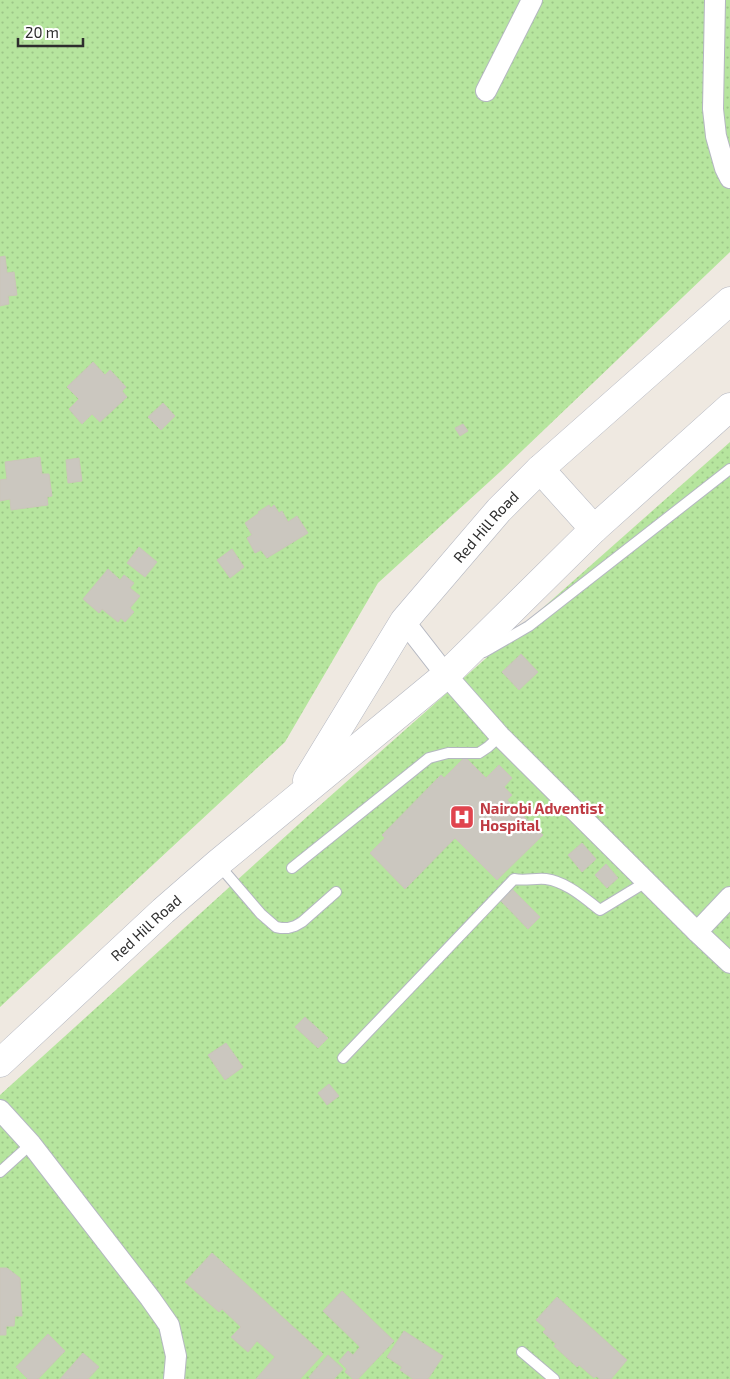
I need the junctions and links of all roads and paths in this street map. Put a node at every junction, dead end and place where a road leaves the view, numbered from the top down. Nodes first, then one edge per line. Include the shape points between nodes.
1 (532, 0) edge
2 (715, 0) edge
3 (486, 91) dead end
4 (730, 178) edge
5 (730, 301) edge
6 (730, 407) edge
7 (540, 469) junction
8 (730, 469) edge
9 (594, 529) junction
10 (404, 621) junction
11 (446, 675) junction
12 (500, 736) junction
13 (296, 798) junction
14 (217, 864) junction
15 (292, 868) dead end
16 (646, 882) junction
17 (336, 892) dead end
18 (730, 898) edge
19 (697, 932) junction
20 (730, 964) edge
21 (344, 1058) dead end
22 (0, 1063) edge
23 (0, 1110) edge
24 (31, 1144) junction
25 (0, 1172) edge
26 (522, 1352) dead end
27 (174, 1379) edge
28 (554, 1379) edge

1 - 3 street
2 - 4 street via 714,118 716,136
5 - 7 main road, Red Hill Road
6 - 9 main road, Red Hill Road
7 - 9 main road
7 - 10 main road, Red Hill Road
8 - 11 lane via 529,626
9 - 11 main road, Red Hill Road
10 - 11 street
10 - 13 main road, Red Hill Road
11 - 12 street
11 - 13 main road, Red Hill Road
12 - 15 lane via 479,753 448,752 429,758
12 - 16 street
13 - 14 main road, Red Hill Road
14 - 17 lane via 276,927 288,928 302,922
14 - 22 main road, Red Hill Road
16 - 19 street
16 - 21 lane via 600,910 568,887 546,879 514,879
18 - 19 street
19 - 20 street
23 - 24 street
24 - 25 lane
24 - 27 street via 169,1325 176,1356
26 - 28 lane

